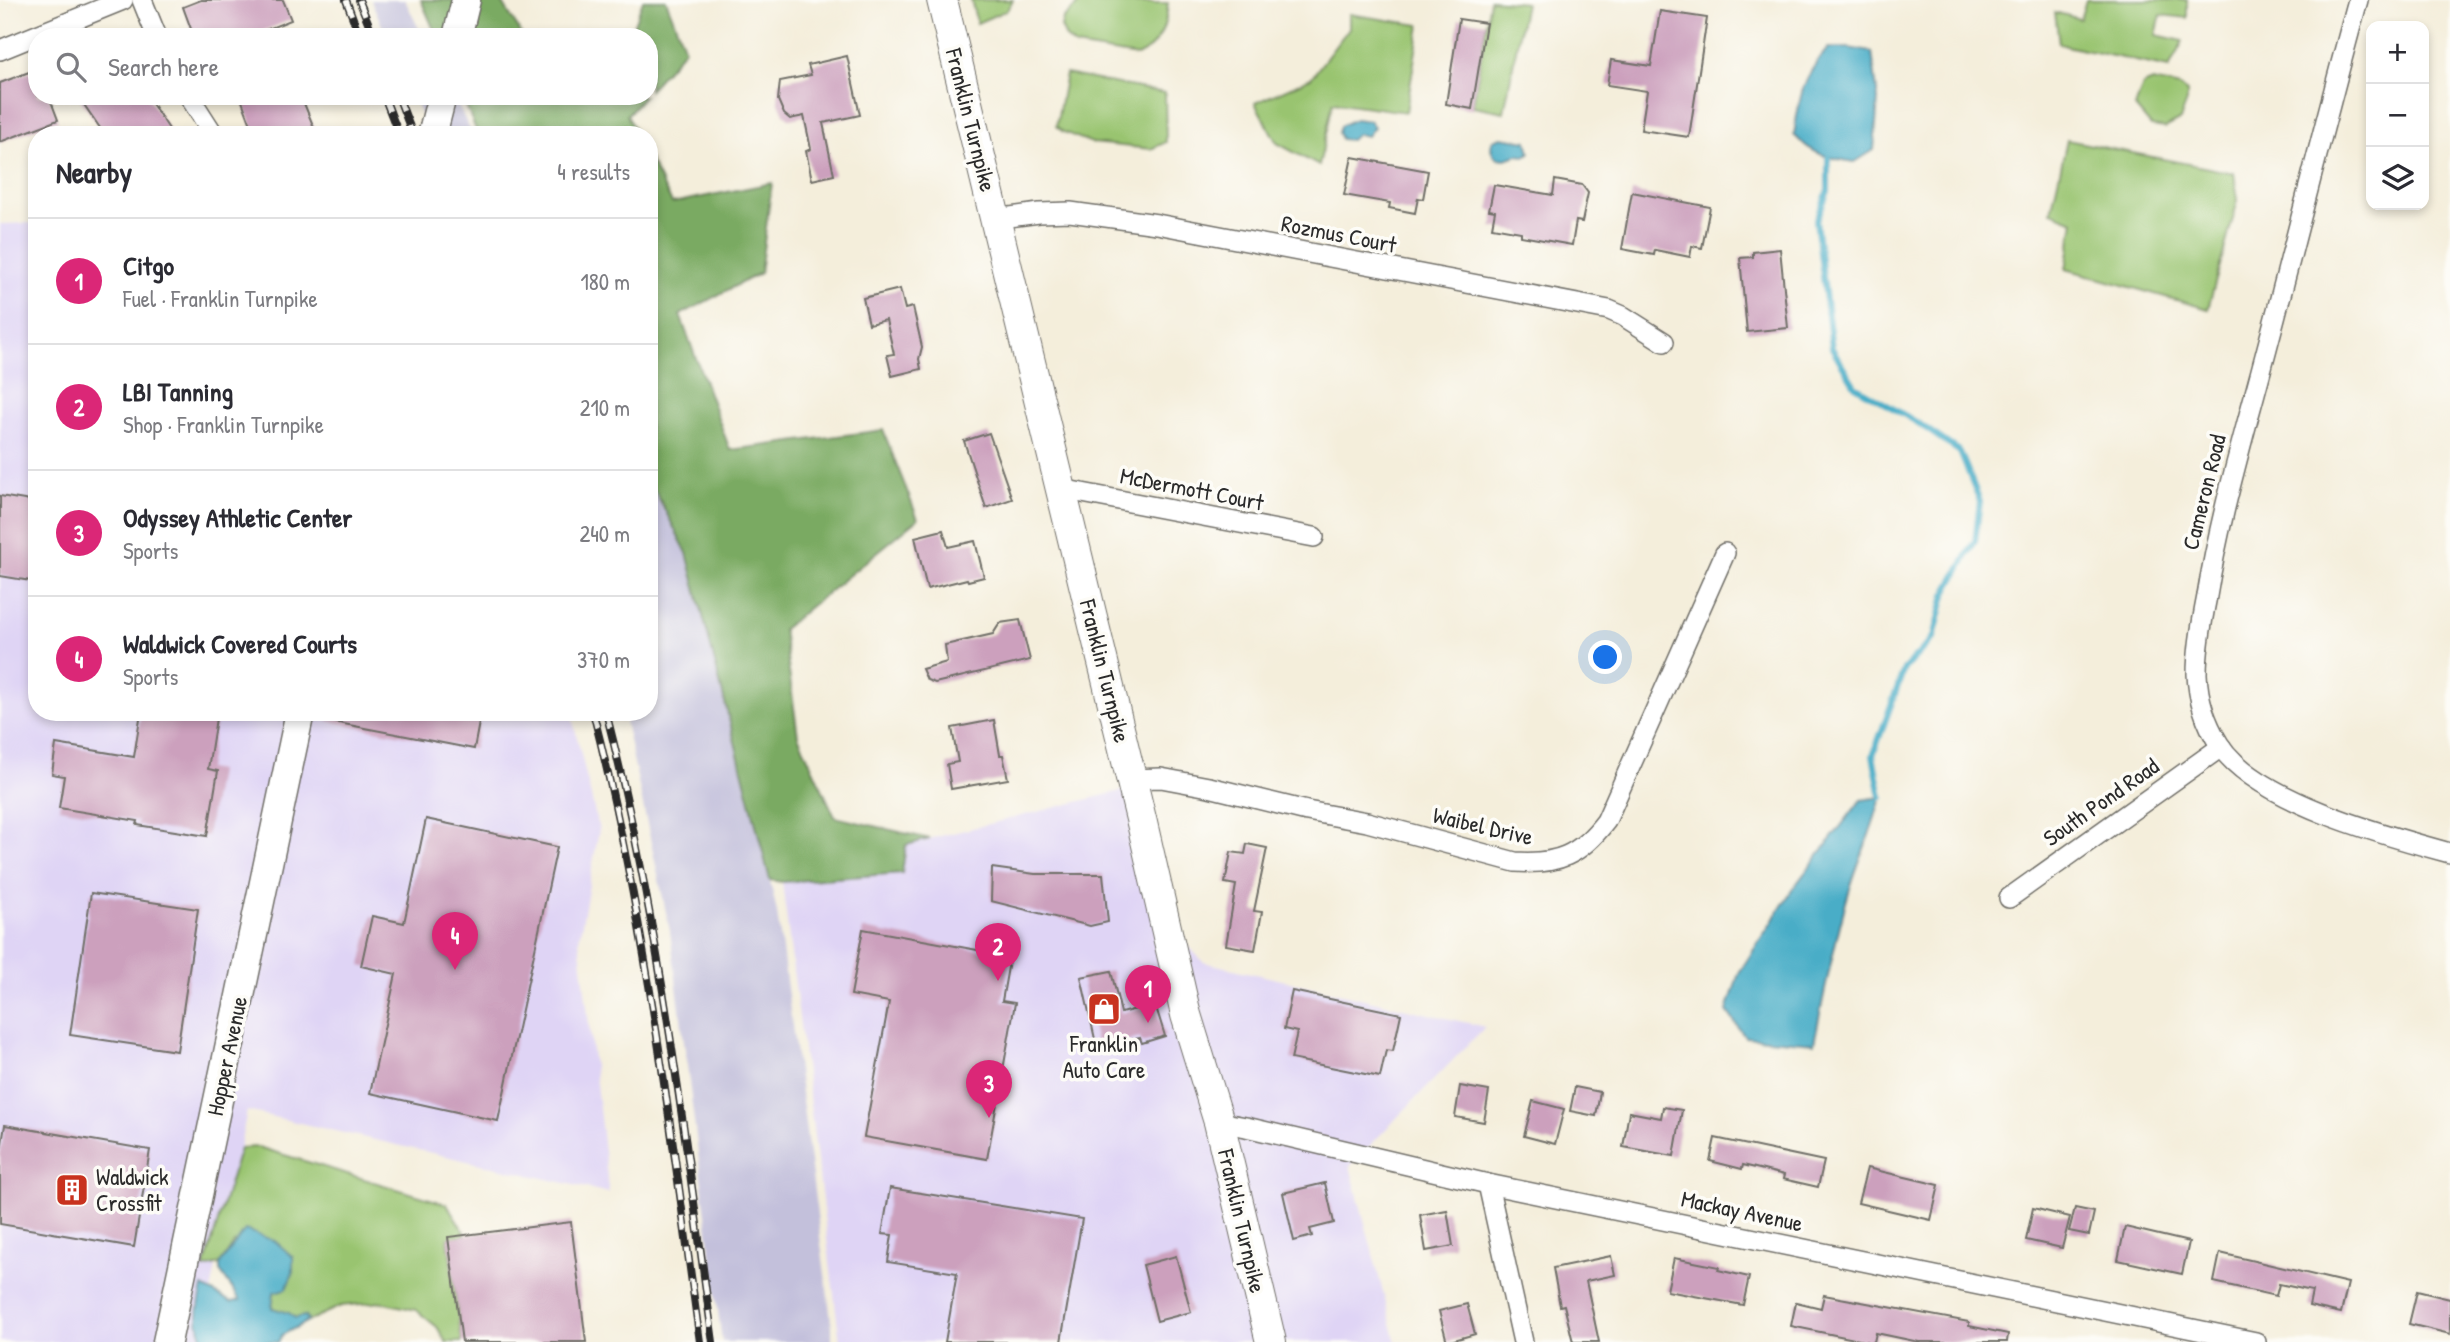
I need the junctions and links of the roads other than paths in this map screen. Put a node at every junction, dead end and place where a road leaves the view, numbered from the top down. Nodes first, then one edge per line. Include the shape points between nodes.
1 (123, 0) edge
2 (142, 0) edge
3 (467, 0) edge
4 (942, 0) edge
5 (2358, 0) edge
6 (54, 28) edge
7 (153, 28) edge
8 (459, 28) edge
9 (28, 39) edge
10 (0, 50) edge
11 (196, 105) edge
12 (440, 105) edge
13 (208, 126) edge
14 (434, 126) edge
15 (995, 219) junction
16 (1664, 342) dead end
17 (1061, 489) junction
18 (1314, 537) dead end
19 (1724, 553) dead end
20 (298, 721) edge
21 (2221, 747) junction
22 (1131, 779) junction
23 (2450, 853) edge
24 (2009, 898) dead end
25 (1219, 1122) junction
26 (1488, 1184) junction
27 (167, 1342) edge
28 (1271, 1342) edge
29 (1523, 1342) edge
30 (2256, 1342) edge

1 - 6 street
2 - 7 street
3 - 8 street
4 - 15 main road, Franklin Turnpike
5 - 21 street, Cameron Road via 2214,549 2197,674 2200,701
9 - 10 street
11 - 13 street
12 - 14 street
15 - 16 street, Rozmus Court via 1070,212 1157,224 1609,310
15 - 17 main road, Franklin Turnpike
17 - 18 street, McDermott Court
17 - 22 main road, Franklin Turnpike
19 - 22 street, Waibel Drive via 1606,821 1586,844 1559,860 1515,862 1367,822 1161,778
20 - 27 street, Hopper Avenue
21 - 23 street, Cameron Road via 2259,783 2321,812
21 - 24 street, South Pond Road
22 - 25 main road, Franklin Turnpike via 1185,1015
25 - 26 street, Mackay Avenue
25 - 28 main road, Franklin Turnpike
26 - 29 street
26 - 30 street, Mackay Avenue

